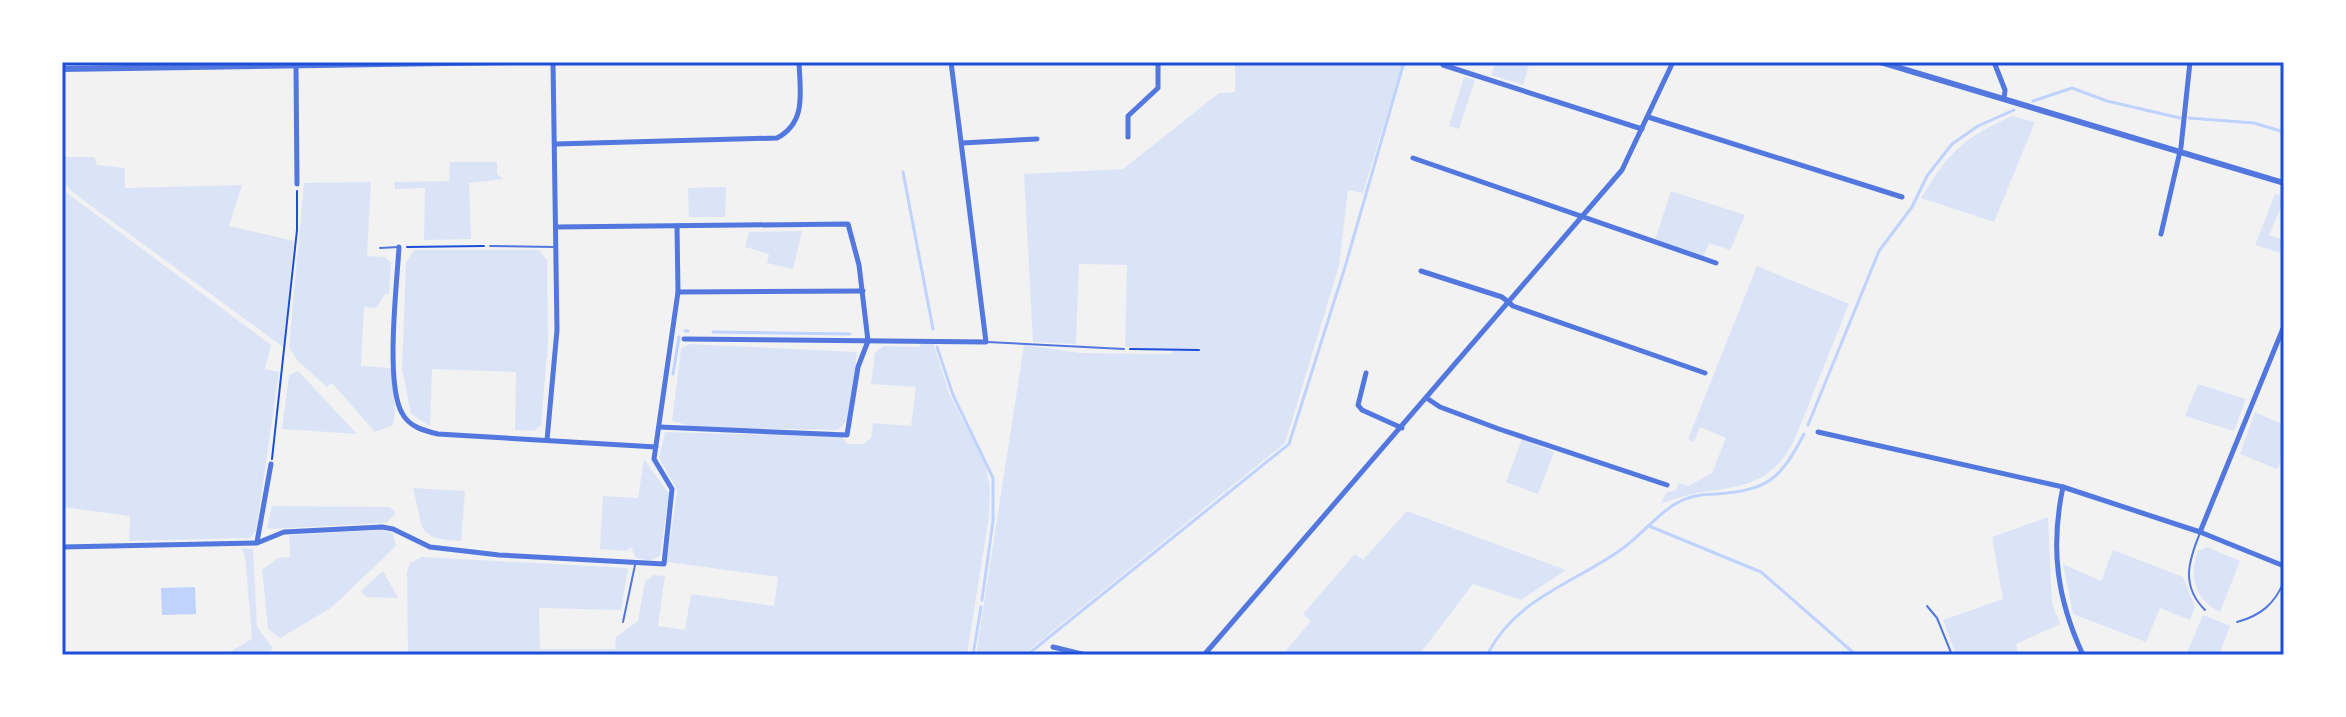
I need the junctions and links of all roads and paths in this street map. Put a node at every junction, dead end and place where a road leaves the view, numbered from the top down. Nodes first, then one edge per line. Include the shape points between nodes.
1 (467, 62) edge
2 (513, 62) edge
3 (553, 62) edge
4 (799, 62) edge
5 (951, 62) edge
6 (1158, 62) edge
7 (1673, 62) edge
8 (1880, 62) edge
9 (1994, 62) edge
10 (2190, 62) edge
11 (246, 64) edge
12 (310, 64) edge
13 (1443, 65) dead end
14 (296, 66) junction
15 (62, 69) edge
16 (2003, 100) junction
17 (1648, 117) junction
18 (1642, 129) junction
19 (1128, 137) dead end
20 (1037, 139) dead end
21 (962, 143) junction
22 (556, 144) junction
23 (2179, 152) junction
24 (1413, 158) dead end
25 (2284, 183) edge
26 (297, 184) joint
27 (1902, 197) dead end
28 (1582, 217) junction
29 (677, 226) junction
30 (556, 227) junction
31 (2161, 234) dead end
32 (490, 246) joint
33 (399, 247) junction
34 (556, 247) junction
35 (380, 248) dead end
36 (1716, 263) dead end
37 (1421, 271) dead end
38 (863, 291) junction
39 (678, 292) junction
40 (1508, 302) junction
41 (2284, 326) edge
42 (684, 339) dead end
43 (868, 341) junction
44 (986, 342) junction
45 (1124, 349) joint
46 (1199, 350) dead end
47 (1366, 373) dead end
48 (1705, 373) dead end
49 (1428, 398) junction
50 (659, 427) junction
51 (1402, 428) junction
52 (1818, 432) dead end
53 (547, 440) junction
54 (656, 447) junction
55 (271, 464) joint
56 (1667, 485) dead end
57 (2063, 487) junction
58 (2200, 532) junction
59 (257, 543) junction
60 (62, 547) edge
61 (635, 564) junction
62 (2284, 566) edge
63 (2284, 581) edge
64 (1927, 606) dead end
65 (2205, 610) dead end
66 (623, 622) dead end
67 (2237, 622) dead end
68 (1053, 647) dead end
69 (1086, 655) edge
70 (1204, 655) edge
71 (1952, 655) edge
72 (2083, 655) edge

1 - 2 street
1 - 12 street
3 - 22 street
4 - 22 street via 798,117 777,138
5 - 21 street
6 - 19 street via 1158,88 1128,116
7 - 17 street
8 - 16 street
9 - 16 street via 2005,90
10 - 23 street
11 - 14 street
11 - 15 street
12 - 14 street
13 - 18 street
14 - 26 street
16 - 23 street
17 - 18 street
17 - 27 street
18 - 28 street via 1622,170
20 - 21 street
21 - 44 street
22 - 30 street
23 - 25 street
23 - 31 street
24 - 28 street
26 - 55 path via 296,245
28 - 36 street
28 - 40 street
29 - 30 street
29 - 38 street via 848,224
29 - 39 street
30 - 34 street
32 - 33 path
32 - 34 lane
33 - 35 lane
33 - 53 street via 394,369 402,413 413,425 438,434
34 - 53 street via 557,345
37 - 40 street
38 - 39 street
38 - 43 street
39 - 50 street
40 - 48 street
40 - 49 street
41 - 58 street
42 - 43 street
43 - 44 street
43 - 50 street via 858,367 847,435
44 - 45 lane
45 - 46 path
47 - 51 street via 1358,405
49 - 51 street
49 - 56 street via 1499,429
50 - 54 street
51 - 70 street
52 - 57 street
53 - 54 street
54 - 61 street via 654,459 672,489 664,564
55 - 59 street
57 - 58 street
57 - 72 street via 2055,545 2059,591
58 - 62 street
58 - 65 lane via 2188,581
59 - 60 street
59 - 61 street via 284,532 382,527 430,547
61 - 66 lane
63 - 67 lane via 2276,599 2261,613
64 - 71 lane
68 - 69 street

